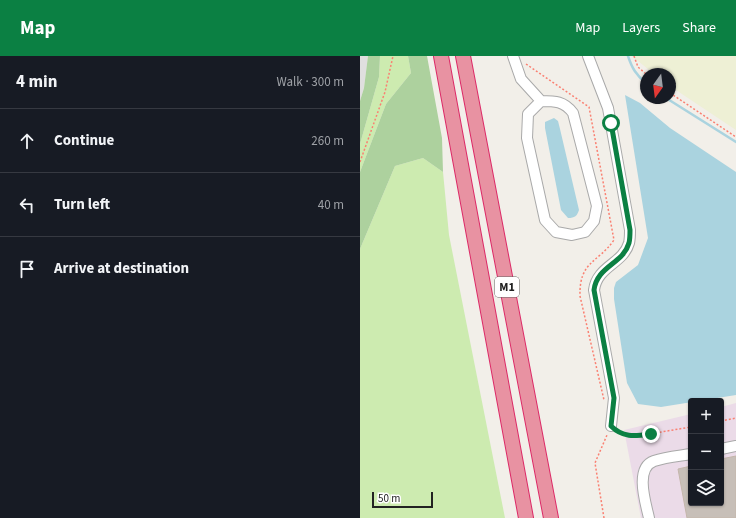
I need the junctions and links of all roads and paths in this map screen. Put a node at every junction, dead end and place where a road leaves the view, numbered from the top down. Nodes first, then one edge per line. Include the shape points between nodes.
1 (393, 56) edge
2 (441, 56) edge
3 (463, 56) edge
4 (513, 56) edge
5 (588, 56) edge
6 (634, 56) edge
7 (640, 68) edge
8 (676, 97) edge
9 (541, 101) junction
10 (736, 137) edge
11 (360, 162) edge
12 (736, 418) edge
13 (724, 420) edge
14 (611, 426) junction
15 (688, 428) edge
16 (736, 446) edge
17 (724, 448) edge
18 (688, 455) edge
19 (526, 518) edge
20 (551, 518) edge
21 (604, 518) edge
22 (649, 518) edge

1 - 11 path via 384,92
2 - 19 highway, M1
3 - 20 highway, M1
4 - 9 lane via 522,79
5 - 14 lane via 608,108 630,230 629,243 622,256 595,280 594,290 614,398
6 - 7 path
8 - 10 path
9 - 9 lane via 528,114 527,138 546,220 556,232 585,232 594,221 597,206 573,113 567,105 558,101
12 - 13 path
14 - 15 path via 619,433 637,436
14 - 21 path via 595,463
16 - 17 lane
18 - 22 lane via 652,461 644,471 643,487

